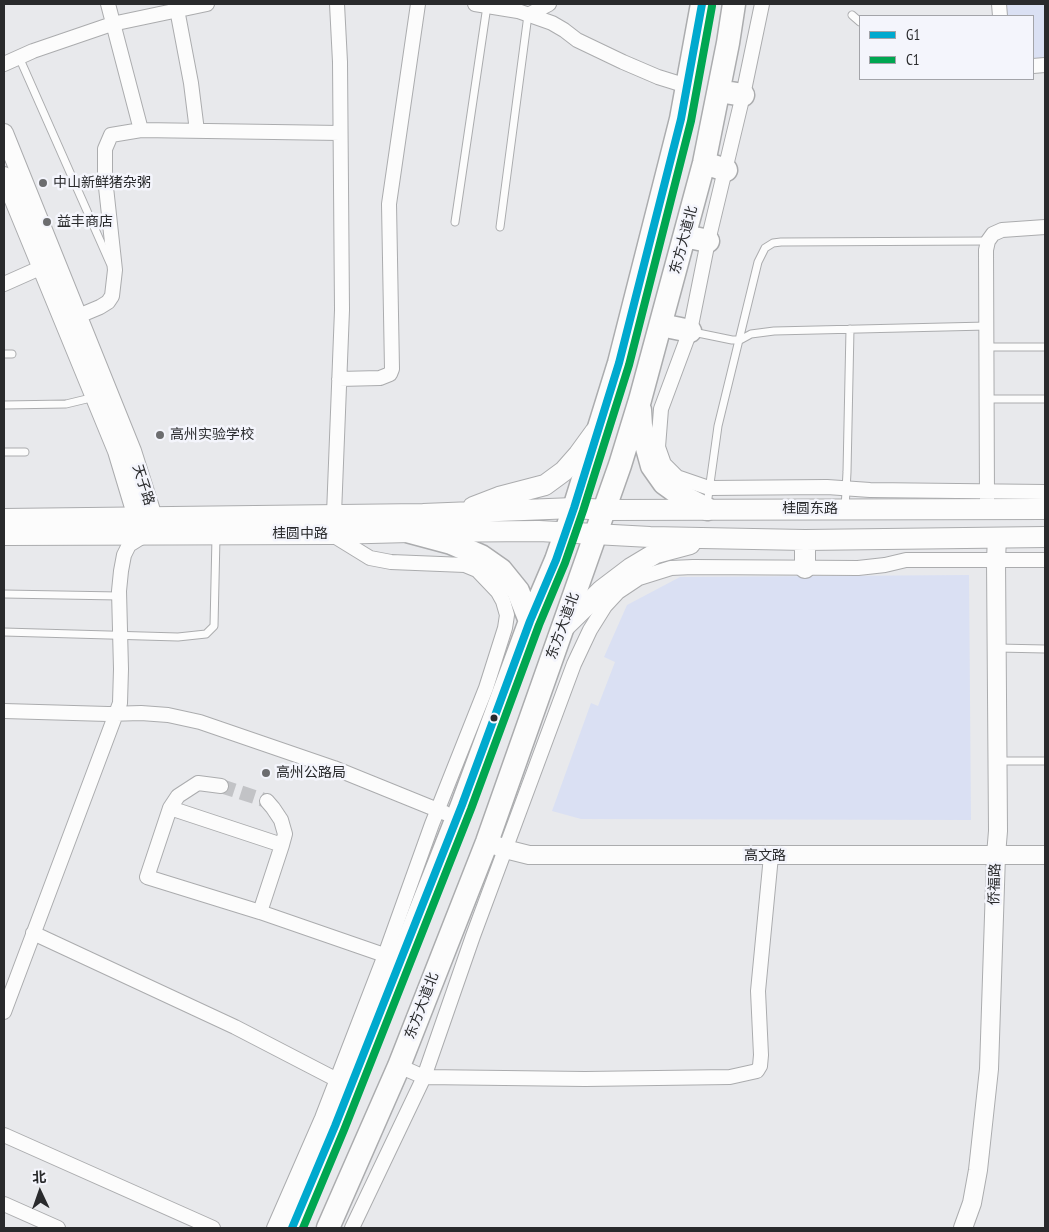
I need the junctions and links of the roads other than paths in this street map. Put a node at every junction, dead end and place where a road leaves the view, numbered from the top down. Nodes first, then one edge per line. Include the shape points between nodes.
1 (108, 4) edge
2 (207, 4) edge
3 (337, 4) edge
4 (418, 4) edge
5 (550, 4) edge
6 (702, 4) edge
7 (734, 4) edge
8 (762, 4) edge
9 (481, 5) edge
10 (177, 7) edge
11 (528, 15) junction
12 (852, 15) dead end
13 (859, 21) edge
14 (112, 24) junction
15 (19, 57) junction
16 (4, 64) edge
17 (687, 86) junction
18 (719, 91) junction
19 (743, 95) junction
20 (141, 130) junction
21 (197, 131) junction
22 (4, 133) edge
23 (340, 133) junction
24 (676, 138) junction
25 (706, 155) junction
26 (9, 158) edge
27 (726, 170) junction
28 (4, 176) edge
29 (455, 222) dead end
30 (500, 227) dead end
31 (1045, 227) edge
32 (685, 236) junction
33 (708, 241) junction
34 (988, 241) junction
35 (49, 264) junction
36 (115, 270) junction
37 (4, 284) edge
38 (71, 319) junction
39 (661, 325) junction
40 (987, 326) junction
41 (850, 329) junction
42 (690, 331) junction
43 (740, 340) junction
44 (1045, 346) edge
45 (987, 347) junction
46 (4, 354) edge
47 (12, 354) dead end
48 (339, 379) junction
49 (102, 395) junction
50 (988, 399) junction
51 (1045, 399) edge
52 (640, 400) junction
53 (4, 405) edge
54 (600, 424) junction
55 (4, 452) edge
56 (24, 452) dead end
57 (847, 487) junction
58 (1045, 492) edge
59 (708, 499) junction
60 (987, 500) junction
61 (574, 508) junction
62 (845, 509) junction
63 (1045, 509) edge
64 (605, 510) junction
65 (460, 512) junction
66 (334, 514) junction
67 (4, 519) edge
68 (145, 523) junction
69 (410, 532) junction
70 (566, 532) junction
71 (216, 534) junction
72 (330, 534) junction
73 (596, 534) junction
74 (4, 535) edge
75 (997, 537) junction
76 (1045, 537) edge
77 (717, 538) junction
78 (805, 540) junction
79 (996, 560) junction
80 (1045, 560) edge
81 (805, 568) junction
82 (4, 594) edge
83 (119, 596) junction
84 (530, 621) junction
85 (563, 628) junction
86 (4, 632) edge
87 (120, 636) junction
88 (998, 648) junction
89 (1045, 649) edge
90 (511, 673) junction
91 (543, 685) junction
92 (4, 711) edge
93 (116, 714) junction
94 (999, 761) junction
95 (1045, 761) edge
96 (221, 786) tunnel mouth
97 (267, 801) tunnel mouth
98 (170, 808) junction
99 (447, 814) junction
100 (282, 845) junction
101 (496, 845) junction
102 (1045, 854) edge
103 (996, 855) junction
104 (771, 856) junction
105 (260, 912) junction
106 (33, 933) junction
107 (393, 958) junction
108 (4, 1012) edge
109 (399, 1066) junction
110 (424, 1076) junction
111 (344, 1083) junction
112 (4, 1135) edge
113 (4, 1204) edge
114 (58, 1228) edge
115 (213, 1228) edge
116 (274, 1228) edge
117 (292, 1228) edge
118 (328, 1228) edge
119 (352, 1228) edge
120 (963, 1228) edge

1 - 14 street
2 - 10 street
3 - 23 street
4 - 48 street via 389,204 392,369 390,374 380,378
5 - 11 street
6 - 17 main road
7 - 18 main road, 东方大道北
8 - 19 street
9 - 11 street
9 - 29 lane
10 - 14 street
10 - 21 street
11 - 17 street via 552,23 577,40 623,62
11 - 30 lane
12 - 13 lane
14 - 15 street
14 - 20 street
15 - 16 street
15 - 36 lane via 110,265
17 - 24 main road
18 - 19 main road
18 - 25 main road, 东方大道北
19 - 27 street
20 - 21 street
20 - 36 street via 111,135 105,150
21 - 23 street
22 - 26 street, 天子路
23 - 48 street via 342,310
24 - 25 main road
24 - 54 main road via 619,363
25 - 27 main road
25 - 32 main road, 东方大道北
26 - 35 street, 天子路
27 - 33 street
28 - 35 street, 天子路
31 - 34 street via 1002,230
32 - 33 main road
32 - 39 main road, 东方大道北
33 - 42 street
34 - 40 street
34 - 43 lane via 768,244 758,262
35 - 37 street
35 - 38 street, 天子路
36 - 38 street via 112,296 108,302
38 - 49 street, 天子路
39 - 42 main road
39 - 52 main road, 东方大道北
40 - 41 lane
40 - 45 street
41 - 43 lane via 774,331 751,334
41 - 57 lane
42 - 43 lane
42 - 59 street via 662,409 658,447 664,464
43 - 59 lane via 718,426
44 - 45 lane
45 - 50 street
46 - 47 lane
48 - 66 street
49 - 53 lane via 66,404
49 - 68 street, 天子路 via 132,451
50 - 51 lane
50 - 60 street
52 - 59 main road via 641,426 652,466 664,483 682,496
52 - 64 main road, 东方大道北
54 - 61 main road
54 - 65 main road via 564,471 545,484
55 - 56 lane
57 - 59 street via 763,486
57 - 60 street
57 - 62 lane
58 - 60 street
59 - 62 main road, 桂圆东路
59 - 64 main road, 桂圆东路
60 - 62 main road, 桂圆东路
60 - 63 main road, 桂圆东路
61 - 64 main road, 桂圆东路
61 - 65 main road, 桂圆中路
61 - 70 main road
64 - 73 main road, 东方大道北
65 - 66 main road, 桂圆中路
66 - 68 main road, 桂圆中路
67 - 68 main road, 桂圆中路
68 - 71 main road, 桂圆中路
68 - 74 main road, 桂圆中路
68 - 83 street via 124,555
69 - 70 main road, 桂圆中路
69 - 72 main road, 桂圆中路
69 - 84 main road via 451,543 481,556 501,570 518,591
70 - 73 main road, 桂圆中路
70 - 84 main road
71 - 72 main road, 桂圆中路
71 - 87 lane via 214,626 211,630 196,636
72 - 99 street via 370,558 465,565 477,570 504,601 507,615 502,637
73 - 77 main road
73 - 85 main road, 东方大道北
75 - 76 main road
75 - 78 main road
75 - 79 street, 侨福路
77 - 78 main road
77 - 85 main road via 656,553 602,590
78 - 81 main road
79 - 80 street
79 - 81 street via 906,560 858,568
79 - 88 street, 侨福路
81 - 101 street via 671,568 639,578 618,592 590,630
82 - 83 lane
83 - 87 street
84 - 90 main road
85 - 91 main road, 东方大道北
86 - 87 lane
87 - 93 street via 121,696
88 - 89 lane
88 - 94 street, 侨福路
90 - 91 main road
90 - 99 main road
91 - 101 main road, 东方大道北
92 - 93 street
93 - 99 street via 168,715 200,722 334,768
93 - 106 street
94 - 95 lane
94 - 103 street, 侨福路
96 - 98 street via 198,783 178,796
97 - 100 street via 281,820
98 - 100 street
98 - 105 street via 147,877
99 - 107 main road
100 - 105 street
101 - 104 street, 高文路 via 528,855
101 - 109 main road, 东方大道北
101 - 110 street
102 - 103 street, 高文路
103 - 104 street, 高文路
103 - 120 street, 侨福路 via 989,1069 978,1170
104 - 110 street via 758,991 761,1062 758,1071 730,1077 697,1078
105 - 107 street
106 - 108 street
106 - 111 street via 235,1027
107 - 111 main road
109 - 110 street
109 - 118 main road, 东方大道北
110 - 119 street
111 - 116 street
111 - 117 main road
112 - 115 street
113 - 114 street

